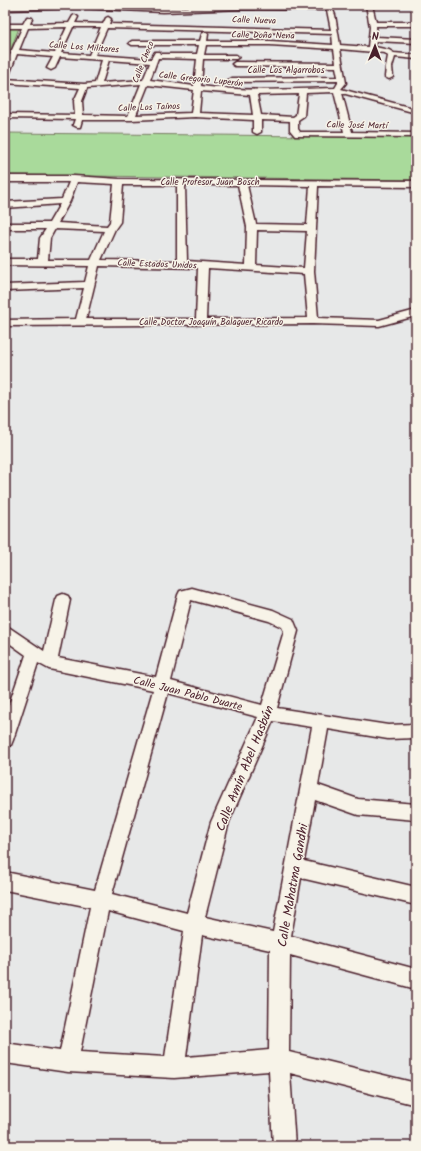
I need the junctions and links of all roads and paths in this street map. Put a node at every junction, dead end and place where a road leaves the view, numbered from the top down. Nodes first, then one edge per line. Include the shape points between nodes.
1 (369, 5) edge
2 (36, 6) edge
3 (80, 6) edge
4 (111, 7) junction
5 (329, 7) edge
6 (5, 8) edge
7 (242, 15) edge
8 (206, 17) junction
9 (163, 18) junction
10 (374, 24) junction
11 (416, 24) edge
12 (26, 25) junction
13 (72, 25) junction
14 (5, 26) edge
15 (106, 26) junction
16 (137, 26) junction
17 (335, 32) junction
18 (374, 39) junction
19 (416, 41) edge
20 (240, 42) junction
21 (160, 43) junction
22 (203, 43) junction
23 (336, 46) junction
24 (370, 49) junction
25 (129, 51) junction
26 (13, 52) junction
27 (57, 54) junction
28 (392, 55) junction
29 (91, 57) junction
30 (416, 57) edge
31 (106, 58) junction
32 (155, 58) junction
33 (200, 58) junction
34 (339, 65) junction
35 (51, 68) dead end
36 (234, 69) junction
37 (5, 75) edge
38 (389, 77) dead end
39 (341, 79) junction
40 (5, 81) edge
41 (145, 82) junction
42 (98, 85) junction
43 (84, 86) junction
44 (198, 88) junction
45 (303, 90) junction
46 (337, 90) junction
47 (229, 92) junction
48 (253, 93) junction
49 (416, 111) edge
50 (195, 115) junction
51 (5, 116) edge
52 (131, 118) junction
53 (257, 118) junction
54 (294, 118) junction
55 (78, 122) junction
56 (257, 132) dead end
57 (349, 134) junction
58 (416, 135) edge
59 (5, 179) edge
60 (74, 179) junction
61 (119, 182) junction
62 (181, 182) junction
63 (242, 182) junction
64 (314, 183) junction
65 (416, 184) edge
66 (66, 201) junction
67 (5, 205) edge
68 (5, 226) edge
69 (53, 226) junction
70 (252, 227) junction
71 (311, 228) junction
72 (110, 229) junction
73 (5, 262) edge
74 (43, 262) junction
75 (95, 262) junction
76 (182, 264) junction
77 (203, 265) junction
78 (251, 268) junction
79 (308, 271) junction
80 (89, 285) junction
81 (5, 288) edge
82 (416, 313) edge
83 (313, 321) junction
84 (80, 322) junction
85 (201, 322) junction
86 (5, 323) edge
87 (63, 600) dead end
88 (5, 632) edge
89 (34, 652) junction
90 (49, 663) junction
91 (162, 685) junction
92 (268, 713) junction
93 (321, 722) junction
94 (416, 731) edge
95 (5, 740) edge
96 (309, 790) junction
97 (416, 812) edge
98 (294, 867) junction
99 (5, 881) edge
100 (416, 896) edge
101 (101, 900) junction
102 (194, 924) junction
103 (280, 943) junction
104 (416, 979) edge
105 (5, 1053) edge
106 (279, 1060) junction
107 (68, 1062) junction
108 (174, 1068) junction
109 (416, 1094) edge
110 (284, 1146) edge

1 - 10 street
2 - 3 street
2 - 6 street
2 - 12 street
3 - 4 street
3 - 13 street
4 - 9 street
4 - 15 street
5 - 7 street
5 - 17 street
7 - 8 street, Calle Nueva
7 - 8 street
7 - 17 street, Calle Nueva
7 - 20 street
8 - 9 street, Calle Nueva
8 - 9 street
8 - 22 street
9 - 16 street, Calle Nueva
9 - 21 street, Calle Checo
10 - 11 street
10 - 18 street
12 - 13 street, Calle Nueva
12 - 14 street, Calle Nueva
12 - 26 street
13 - 15 street, Calle Nueva
13 - 27 street
15 - 16 street, Calle Nueva
15 - 29 street
16 - 25 street
17 - 23 street
18 - 19 street
18 - 24 street
20 - 22 street, Calle Doña Nena
20 - 23 street, Calle Doña Nena
20 - 36 street
21 - 22 street, Calle Doña Nena
21 - 25 street, Calle Doña Nena
21 - 32 street, Calle Checo
22 - 33 street
23 - 24 street, Calle Doña Nena
23 - 34 street
24 - 28 street, Calle Doña Nena via 387,51
25 - 31 street, Calle Los Militares
25 - 32 street, Calle Los Militares
26 - 27 street, Calle Los Militares
26 - 37 street
27 - 29 street, Calle Los Militares
27 - 35 street
28 - 30 street, Calle Doña Nena
28 - 38 street
29 - 31 street, Calle Los Militares
31 - 42 street
32 - 33 street, Calle Los Militares
32 - 41 street, Calle Checo
33 - 36 street, Calle Los Militares
33 - 44 street
34 - 36 street, Calle Los Militares
34 - 39 street
36 - 39 street, Calle Los Algarrobos
36 - 47 street
39 - 46 street via 342,84
40 - 43 street, Calle Gregorio Luperón
41 - 42 street, Calle Gregorio Luperón
41 - 44 street, Calle Gregorio Luperón
41 - 52 street, Calle Checo
42 - 43 street, Calle Gregorio Luperón
43 - 55 street via 78,101
44 - 47 street, Calle Gregorio Luperón
44 - 50 street
45 - 46 street, Calle Gregorio Luperón
45 - 48 street, Calle Gregorio Luperón
45 - 54 street via 300,116
46 - 49 street, Calle Gregorio Luperón
46 - 57 street
47 - 48 street, Calle Gregorio Luperón
48 - 53 street
50 - 52 street, Calle Los Taínos
50 - 53 street, Calle Los Taínos
51 - 55 street, Calle Los Taínos via 67,116
52 - 55 street, Calle Los Taínos
53 - 54 street, Calle Los Taínos
53 - 56 street
54 - 57 street, Calle José Martí via 294,130 298,134
57 - 58 street, Calle José Martí
59 - 60 street, Calle Profesor Juan Bosch
60 - 61 street, Calle Profesor Juan Bosch
60 - 66 street
61 - 62 street, Calle Profesor Juan Bosch
61 - 72 street via 116,222
62 - 63 street, Calle Profesor Juan Bosch
62 - 76 street
63 - 64 street, Calle Profesor Juan Bosch
63 - 70 street
64 - 65 street, Calle Profesor Juan Bosch
64 - 71 street
66 - 67 street
66 - 69 street
68 - 69 street
69 - 72 street
69 - 74 street via 45,238
70 - 71 street
70 - 78 street
71 - 79 street
72 - 75 street
73 - 74 street, Calle Estados Unidos
74 - 75 street, Calle Estados Unidos
75 - 76 street, Calle Estados Unidos
75 - 80 street
76 - 77 street, Calle Estados Unidos
77 - 78 street, Calle Estados Unidos
77 - 85 street
78 - 79 street, Calle Estados Unidos
79 - 83 street
80 - 81 street
80 - 84 street
82 - 83 street, Calle Doctor Joaquín Balaguer Ricardo via 379,323
83 - 85 street, Calle Doctor Joaquín Balaguer Ricardo
84 - 85 street, Calle Doctor Joaquín Balaguer Ricardo
84 - 86 street, Calle Doctor Joaquín Balaguer Ricardo
87 - 90 street
88 - 89 street, Calle Juan Pablo Duarte
89 - 90 street, Calle Juan Pablo Duarte
89 - 95 street
90 - 91 street, Calle Juan Pablo Duarte
91 - 92 street, Calle Juan Pablo Duarte
91 - 92 street, Calle Amín Abel Hasbún via 185,595 192,594 273,616 288,623 291,631
91 - 101 street
92 - 93 street, Calle Juan Pablo Duarte
92 - 102 street, Calle Amín Abel Hasbún via 220,822
93 - 94 street, Calle Juan Pablo Duarte via 388,732
93 - 96 street, Calle Mahatma Gandhi
96 - 97 street via 358,807
96 - 98 street, Calle Mahatma Gandhi
98 - 100 street
98 - 103 street, Calle Mahatma Gandhi
99 - 101 street
101 - 102 street
101 - 107 street
102 - 103 street
102 - 108 street, Calle Amín Abel Hasbún
103 - 104 street
103 - 106 street, Calle Mahatma Gandhi
105 - 107 street
106 - 108 street
106 - 109 street
106 - 110 street, Calle Mahatma Gandhi
107 - 108 street

